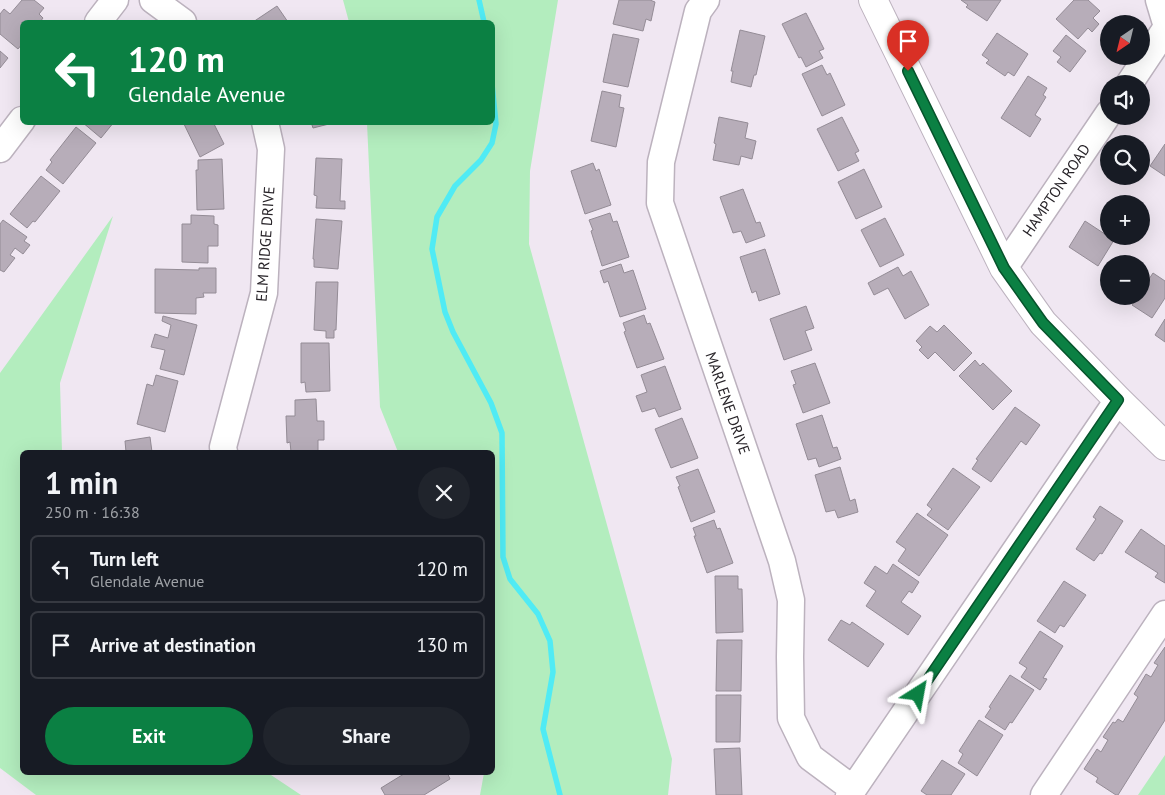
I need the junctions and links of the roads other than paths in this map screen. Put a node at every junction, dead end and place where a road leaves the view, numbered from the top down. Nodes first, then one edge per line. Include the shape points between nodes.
1 (115, 0) edge
2 (153, 0) edge
3 (706, 0) edge
4 (873, 0) edge
5 (1159, 0) edge
6 (100, 20) edge
7 (180, 20) edge
8 (1165, 20) edge
9 (1165, 30) edge
10 (1135, 75) edge
11 (20, 123) edge
12 (266, 125) edge
13 (1101, 125) edge
14 (0, 149) edge
15 (1004, 268) junction
16 (1118, 400) junction
17 (1165, 446) edge
18 (224, 450) edge
19 (1165, 614) edge
20 (851, 792) edge
21 (1044, 795) edge

1 - 6 street
2 - 7 street
3 - 20 street, MARLENE DRIVE via 698,11 661,162 660,203 782,561 791,600 791,718 810,757
4 - 15 main road
5 - 8 street
9 - 10 street
11 - 14 street
12 - 18 street, ELM RIDGE DRIVE via 271,149 264,294
13 - 15 street, HAMPTON ROAD
15 - 16 main road via 1043,323
16 - 17 main road
16 - 20 street
19 - 21 street

